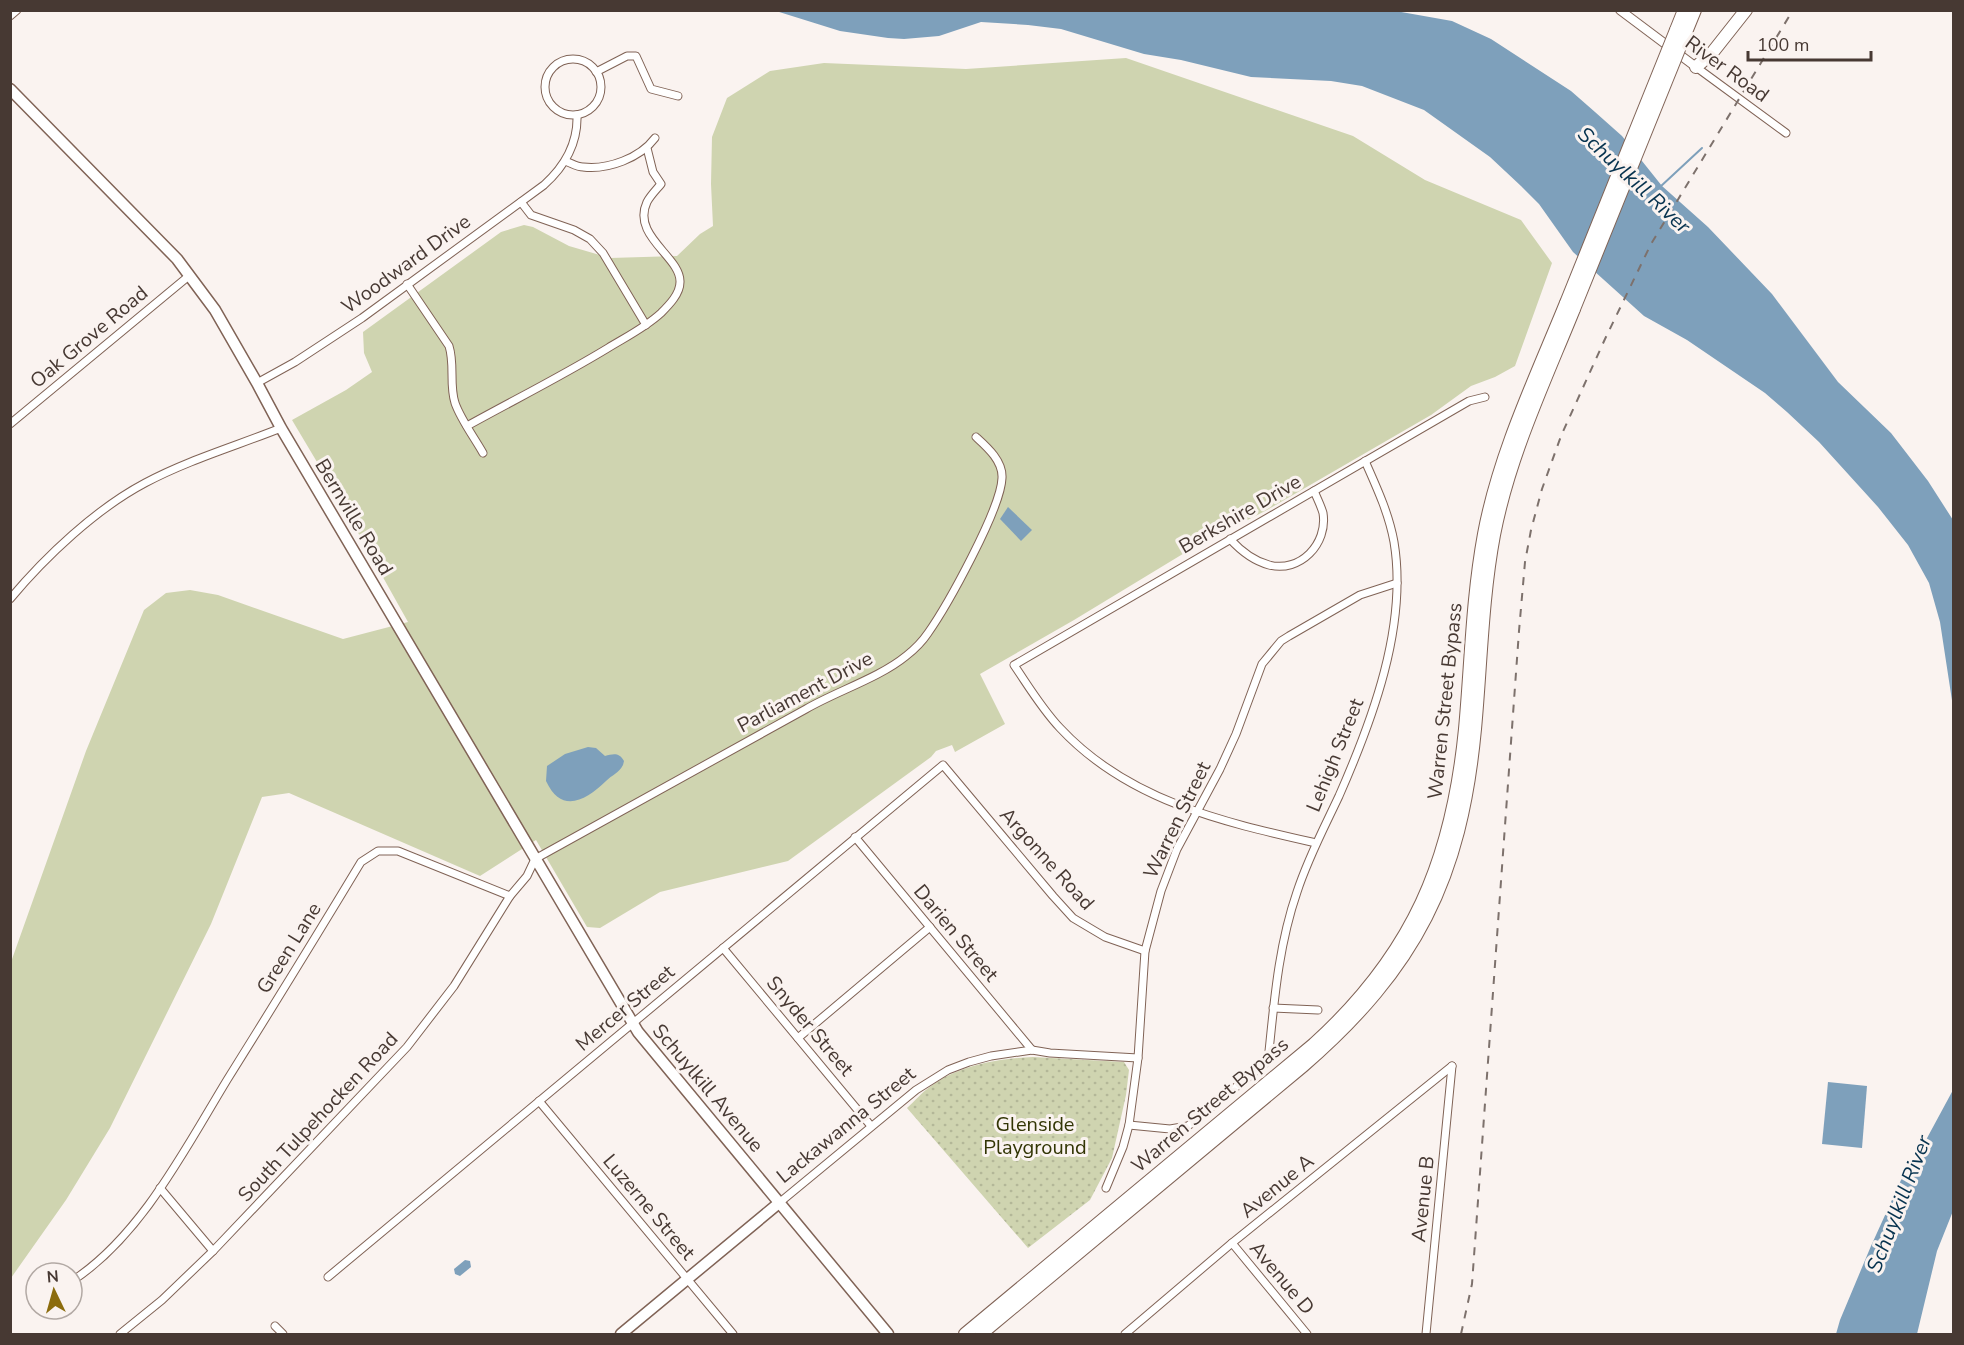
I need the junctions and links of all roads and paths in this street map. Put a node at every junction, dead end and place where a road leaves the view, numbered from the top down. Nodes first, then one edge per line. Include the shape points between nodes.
1 (17, 10) edge
2 (1620, 10) edge
3 (1684, 10) edge
4 (1695, 10) edge
5 (1738, 10) edge
6 (1746, 10) edge
7 (10, 16) edge
8 (1680, 34) junction
9 (1696, 68) junction
10 (596, 72) junction
11 (10, 89) edge
12 (678, 96) dead end
13 (577, 115) junction
14 (1786, 133) dead end
15 (655, 138) dead end
16 (647, 148) junction
17 (565, 161) junction
18 (521, 202) junction
19 (190, 275) junction
20 (407, 284) junction
21 (1570, 306) junction
22 (646, 325) junction
23 (257, 382) junction
24 (1485, 398) dead end
25 (10, 424) edge
26 (467, 426) junction
27 (281, 428) junction
28 (976, 437) dead end
29 (483, 453) dead end
30 (1365, 461) junction
31 (1314, 491) junction
32 (1230, 539) junction
33 (1397, 583) junction
34 (10, 599) edge
35 (943, 765) joint
36 (1196, 813) junction
37 (855, 837) junction
38 (1316, 843) junction
39 (535, 859) junction
40 (510, 896) junction
41 (930, 927) junction
42 (723, 948) junction
43 (1145, 951) junction
44 (619, 1000) joint
45 (1274, 1008) junction
46 (1318, 1010) dead end
47 (632, 1024) junction
48 (798, 1038) junction
49 (1032, 1050) junction
50 (1138, 1058) junction
51 (1452, 1066) joint
52 (539, 1101) junction
53 (1129, 1125) junction
54 (871, 1126) junction
55 (160, 1188) junction
56 (1106, 1188) dead end
57 (779, 1203) junction
58 (1232, 1243) junction
59 (213, 1251) junction
60 (84, 1272) edge
61 (328, 1277) dead end
62 (687, 1280) junction
63 (275, 1326) dead end
64 (1125, 1334) edge
65 (120, 1335) edge
66 (283, 1335) edge
67 (621, 1335) edge
68 (733, 1335) edge
69 (888, 1335) edge
70 (965, 1335) edge
71 (981, 1335) edge
72 (1307, 1335) edge
73 (1426, 1335) edge

1 - 7 street
2 - 9 street, River Road
3 - 8 highway, Warren Street Bypass
4 - 8 highway, Warren Street Bypass
5 - 9 highway
6 - 9 highway
8 - 21 highway, Warren Street Bypass, bridge
9 - 14 street, River Road
10 - 12 street via 627,56 636,56 651,89
10 - 13 street via 600,93 596,104
10 - 13 street via 579,60 557,64 549,71 545,81 549,102 566,115
11 - 19 main road, Bernville Road
13 - 17 street, Woodward Drive via 578,129
15 - 16 street
16 - 17 street via 622,161 591,168
16 - 22 street via 661,184 643,213 650,235 673,264 680,282 674,299
17 - 18 street, Woodward Drive via 557,174
18 - 20 street, Woodward Drive
18 - 22 street via 531,215 590,239 603,253
19 - 23 main road, Bernville Road
19 - 25 street, Oak Grove Road
20 - 23 street, Woodward Drive via 304,356
20 - 26 street via 449,346 455,403
21 - 70 highway, Warren Street Bypass via 1501,468 1477,579 1456,800 1435,873 1404,938 1365,992 1314,1044
21 - 71 highway, Warren Street Bypass via 1498,516 1487,580 1465,802 1450,861 1420,930 1387,981 1333,1040
22 - 26 street via 569,372
23 - 27 main road, Bernville Road
24 - 30 street, Berkshire Drive via 1469,401
26 - 29 street
27 - 34 street via 180,467 133,490 65,544
27 - 39 main road, Bernville Road
28 - 39 street, Parliament Drive via 988,447 1000,468 1002,477 996,500 955,587 917,647 890,666
30 - 31 street, Berkshire Drive
30 - 33 street, Lehigh Street via 1390,526
31 - 32 street, Berkshire Drive
31 - 32 street via 1323,512 1323,528 1318,544 1306,558 1282,567 1268,565 1241,551
32 - 36 street, Berkshire Drive via 1014,665 1048,714 1079,746 1137,787
33 - 36 street, Warren Street via 1360,595 1281,641 1262,664 1236,734
33 - 38 street, Lehigh Street via 1393,631 1374,703 1344,784
35 - 37 street, Mercer Street
35 - 43 street, Argonne Road via 1073,918 1105,937
36 - 38 street
36 - 43 street, Warren Street via 1167,873
37 - 41 street, Darien Street
37 - 42 street, Mercer Street
38 - 45 street, Lehigh Street via 1285,929
39 - 40 street
39 - 44 main road, Bernville Road
40 - 55 street, Green Lane via 398,851 378,851 361,862
40 - 59 street, South Tulpehocken Road via 454,986 407,1047
41 - 48 street
41 - 49 street, Darien Street
42 - 47 street, Mercer Street
42 - 48 street, Snyder Street
43 - 50 street, Warren Street
44 - 47 main road, Schuylkill Avenue
45 - 46 street
45 - 53 street, Lehigh Street via 1268,1061 1184,1128
47 - 52 street, Mercer Street
47 - 57 main road, Schuylkill Avenue
48 - 54 street, Snyder Street
49 - 50 street, Lackawanna Street
49 - 54 street, Lackawanna Street via 991,1056 948,1070
50 - 53 street, Warren Street
51 - 58 street, Avenue A
51 - 73 street, Avenue B
52 - 61 street, Mercer Street
52 - 62 street, Luzerne Street
53 - 56 street, Warren Street
54 - 57 street, Lackawanna Street
55 - 59 street
55 - 60 street, Green Lane via 135,1223
57 - 62 main road, Lackawanna Street
57 - 69 main road, Schuylkill Avenue
58 - 64 street, Avenue A
58 - 72 street, Avenue D
59 - 65 street, South Tulpehocken Road
62 - 67 main road, Lackawanna Street
62 - 68 street, Luzerne Street
63 - 66 street

